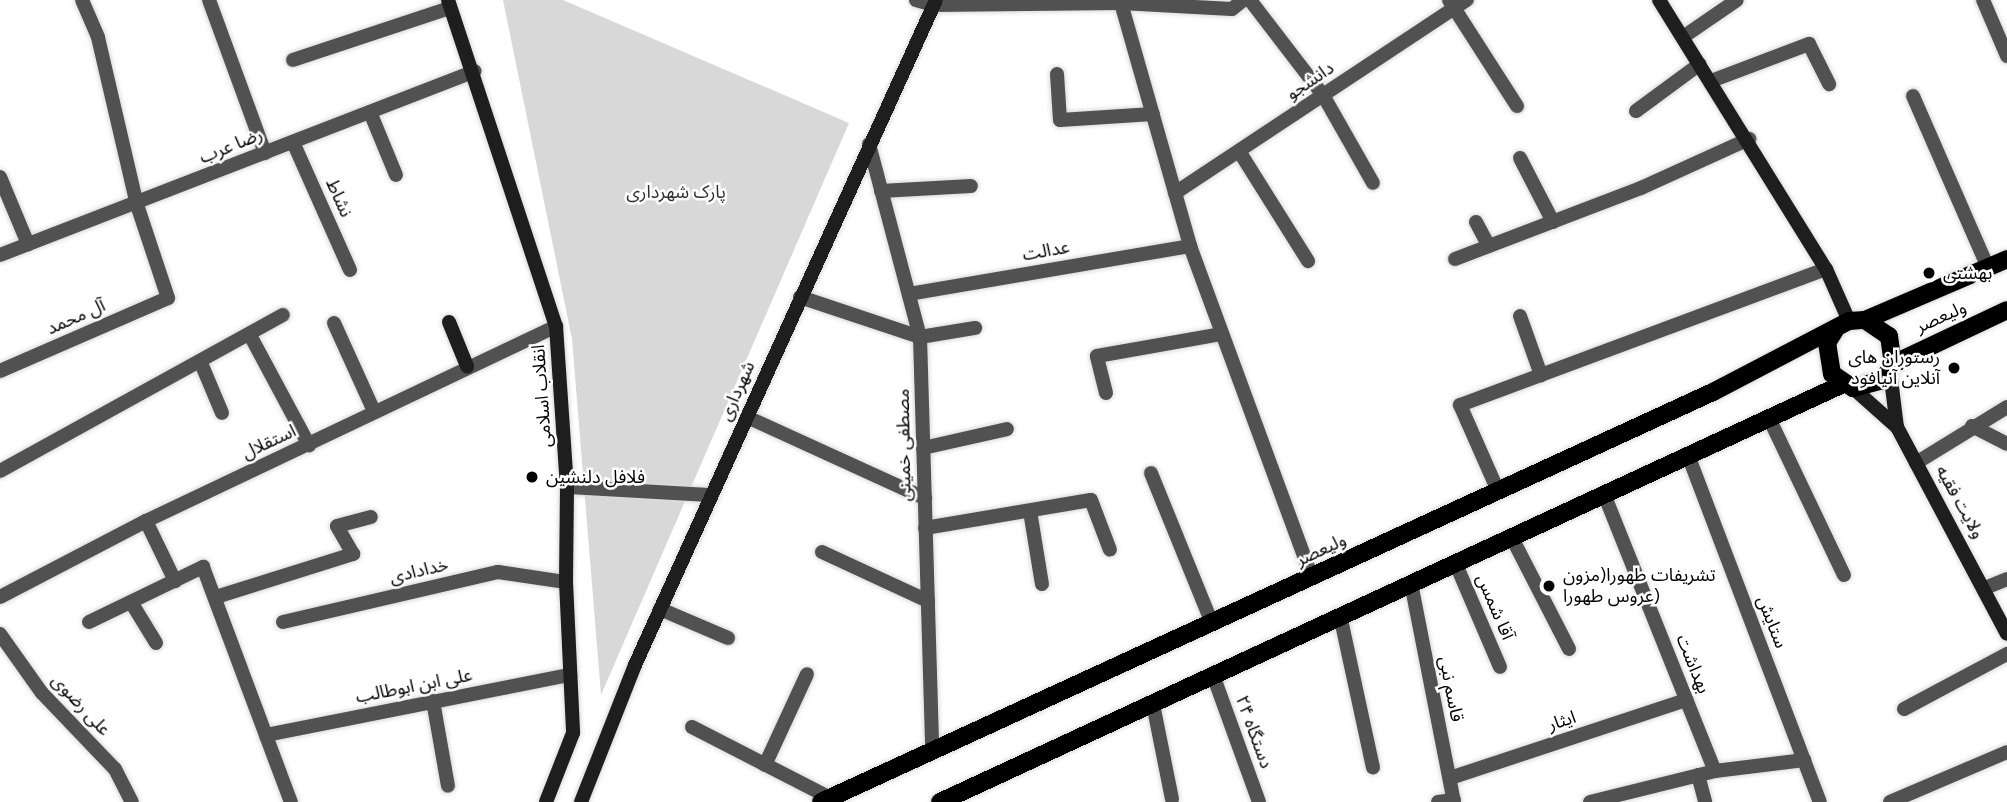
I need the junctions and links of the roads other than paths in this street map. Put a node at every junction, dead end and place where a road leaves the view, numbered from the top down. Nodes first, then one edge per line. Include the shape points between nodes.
1 (82, 0) edge
2 (209, 0) edge
3 (916, 0) edge
4 (1243, 0) edge
5 (1250, 0) edge
6 (1659, 0) edge
7 (1737, 0) edge
8 (1983, 0) edge
9 (935, 3) edge
10 (1121, 3) junction
11 (1457, 3) edge
12 (449, 4) edge
13 (1683, 37) junction
14 (2007, 56) edge
15 (293, 60) dead end
16 (1700, 64) junction
17 (475, 71) junction
18 (1056, 74) dead end
19 (1711, 81) junction
20 (1829, 84) dead end
21 (1323, 95) junction
22 (1913, 96) dead end
23 (1517, 106) dead end
24 (1636, 111) dead end
25 (370, 113) junction
26 (1153, 114) junction
27 (1749, 139) junction
28 (293, 142) junction
29 (869, 145) junction
30 (1239, 151) junction
31 (265, 153) junction
32 (1520, 158) dead end
33 (396, 175) dead end
34 (0, 177) edge
35 (1373, 183) dead end
36 (971, 186) dead end
37 (881, 191) junction
38 (1175, 193) junction
39 (137, 205) junction
40 (1476, 222) dead end
41 (1553, 222) junction
42 (28, 244) junction
43 (1190, 246) junction
44 (1489, 246) junction
45 (0, 255) edge
46 (1455, 259) dead end
47 (2007, 259) edge
48 (1308, 261) dead end
49 (1988, 268) junction
50 (1826, 269) junction
51 (350, 270) dead end
52 (909, 294) junction
53 (800, 297) junction
54 (2007, 310) edge
55 (283, 315) dead end
56 (1520, 316) dead end
57 (449, 322) dead end
58 (334, 323) dead end
59 (1850, 324) junction
60 (556, 326) junction
61 (975, 328) dead end
62 (1222, 334) junction
63 (251, 337) junction
64 (920, 337) junction
65 (201, 363) junction
66 (467, 366) junction
67 (1891, 368) junction
68 (0, 371) edge
69 (1541, 375) junction
70 (1848, 386) junction
71 (1106, 393) dead end
72 (2007, 407) edge
73 (374, 411) junction
74 (222, 413) dead end
75 (747, 417) junction
76 (1769, 418) junction
77 (1972, 426) junction
78 (1897, 427) junction
79 (1006, 429) dead end
80 (2007, 444) edge
81 (309, 445) junction
82 (923, 448) junction
83 (1688, 455) junction
84 (1916, 463) junction
85 (0, 471) edge
86 (1151, 473) dead end
87 (567, 487) junction
88 (1498, 491) junction
89 (1604, 494) junction
90 (712, 495) junction
91 (925, 498) junction
92 (1030, 511) junction
93 (371, 517) dead end
94 (146, 521) junction
95 (925, 528) junction
96 (1511, 536) junction
97 (1111, 550) dead end
98 (822, 552) dead end
99 (1455, 562) junction
100 (1844, 575) dead end
101 (1312, 577) junction
102 (2007, 579) edge
103 (175, 581) junction
104 (566, 582) junction
105 (1411, 583) junction
106 (1042, 584) dead end
107 (1985, 588) junction
108 (0, 597) edge
109 (216, 597) junction
110 (928, 601) junction
111 (131, 602) junction
112 (660, 609) junction
113 (1340, 615) junction
114 (89, 622) dead end
115 (283, 622) dead end
116 (1212, 623) junction
117 (0, 634) edge
118 (2007, 634) edge
119 (728, 638) dead end
120 (156, 643) dead end
121 (1569, 649) dead end
122 (2007, 654) edge
123 (1500, 667) dead end
124 (807, 674) dead end
125 (570, 675) junction
126 (1213, 675) junction
127 (1686, 699) junction
128 (433, 701) junction
129 (1153, 704) junction
130 (1904, 709) dead end
131 (692, 727) dead end
132 (266, 735) junction
133 (932, 752) junction
134 (2007, 752) edge
135 (1804, 760) junction
136 (765, 765) junction
137 (1373, 767) dead end
138 (1715, 771) junction
139 (1698, 775) junction
140 (1450, 778) junction
141 (449, 786) dead end
142 (1172, 799) dead end
143 (826, 800) edge
144 (1454, 801) edge
145 (132, 802) edge
146 (291, 802) edge
147 (547, 802) edge
148 (581, 802) edge
149 (942, 802) edge
150 (1259, 802) edge
151 (1438, 802) edge
152 (1590, 802) edge
153 (1705, 802) edge
154 (1820, 802) edge
155 (1890, 802) edge

1 - 39 street via 98,37
2 - 31 street
3 - 9 street
4 - 10 street via 1232,9
5 - 21 street
6 - 13 main road
7 - 13 street
8 - 14 street
9 - 10 street
9 - 29 main road, شهرداری
10 - 26 street
11 - 21 street, دانشجو
11 - 23 street
12 - 15 street
12 - 17 main road, انقلاب اسلامی
13 - 16 main road
16 - 19 main road
16 - 24 street
17 - 25 street, رضا عرب
17 - 60 main road, انقلاب اسلامی
18 - 26 street via 1060,120
19 - 20 street via 1809,44
19 - 27 main road
21 - 30 street, دانشجو
21 - 35 street
22 - 49 street
25 - 28 street, رضا عرب
25 - 33 street
26 - 38 street
27 - 41 street
27 - 50 main road
28 - 31 street, رضا عرب
28 - 51 street, نشاط
29 - 37 street, مصطفی خمینی
29 - 53 main road, شهرداری
30 - 38 street, دانشجو
30 - 48 street
31 - 39 street, رضا عرب
32 - 41 street
34 - 42 street
36 - 37 street
37 - 52 street, مصطفی خمینی
38 - 43 street
39 - 42 street, رضا عرب
39 - 68 street, آل محمد via 168,298
40 - 44 street
41 - 44 street
42 - 45 street, رضا عرب
43 - 52 street, عدالت
43 - 62 street
44 - 46 street
47 - 49 main road, ولیعصر
49 - 59 main road, ولیعصر
50 - 59 main road
50 - 69 street
52 - 64 street, مصطفی خمینی
53 - 64 street
53 - 75 main road, شهرداری
54 - 67 main road, ولیعصر
55 - 63 street
56 - 69 street
57 - 66 main road
58 - 73 street
59 - 67 main road via 1889,336
59 - 70 main road via 1827,343 1826,359 1832,374
59 - 88 main road, ولیعصر
60 - 66 street, استقلال
60 - 87 main road, انقلاب اسلامی
61 - 64 street
62 - 71 street via 1097,356
62 - 101 street
63 - 65 street
63 - 81 street
64 - 82 street, مصطفی خمینی
65 - 74 street
65 - 85 street
66 - 73 street, استقلال
67 - 70 main road via 1874,386
67 - 78 main road, ولایت فقیه
69 - 88 street via 1460,405
70 - 76 main road
70 - 78 main road, ولایت فقیه
72 - 77 street
73 - 81 street, استقلال
75 - 90 main road, شهرداری
75 - 91 street
76 - 83 main road
76 - 100 street
77 - 80 street
77 - 84 street
78 - 84 main road, ولایت فقیه
79 - 82 street
81 - 94 street, استقلال
82 - 91 street, مصطفی خمینی
83 - 89 main road
83 - 135 street, ستایش
84 - 107 main road, ولایت فقیه
86 - 116 street
87 - 90 street
87 - 104 main road, انقلاب اسلامی
88 - 101 main road, ولیعصر
89 - 96 main road
89 - 127 street, بهداشت
90 - 112 main road, شهرداری
91 - 95 street, مصطفی خمینی
92 - 95 street
92 - 97 street via 1094,501
92 - 106 street
93 - 109 street via 337,526 353,554
94 - 103 street
94 - 108 street, استقلال
95 - 110 street, مصطفی خمینی
96 - 99 main road
96 - 121 street
98 - 110 street
99 - 105 main road
99 - 123 street, آقا شمس
101 - 116 main road, ولیعصر
102 - 107 street
103 - 109 street via 203,567
103 - 111 street
104 - 115 street, خدادادی via 498,572
104 - 125 main road, انقلاب اسلامی
105 - 113 main road
105 - 140 street, قاسم نبی
107 - 118 main road, ولایت فقیه
109 - 132 street
110 - 133 street, مصطفی خمینی
111 - 114 street
111 - 120 street
112 - 119 street
112 - 148 main road, شهرداری
113 - 126 main road
113 - 137 street
116 - 133 main road, ولیعصر
117 - 145 street, علی رضوی via 42,693 115,769
122 - 130 street
124 - 136 street
125 - 128 street, علی ابن ابوطالب
125 - 147 main road, انقلاب اسلامی via 572,733
126 - 129 main road
126 - 150 street, ۲۴ دستگاه
127 - 138 street, بهداشت
127 - 140 street, ایثار
128 - 132 street, علی ابن ابوطالب
128 - 141 street
129 - 142 street
129 - 149 main road
131 - 136 street
132 - 146 street
133 - 143 main road, ولیعصر
134 - 155 street
135 - 138 street
135 - 154 street, ستایش
136 - 143 street
138 - 139 street
139 - 152 street
139 - 153 street
140 - 144 street, قاسم نبی
144 - 151 street

